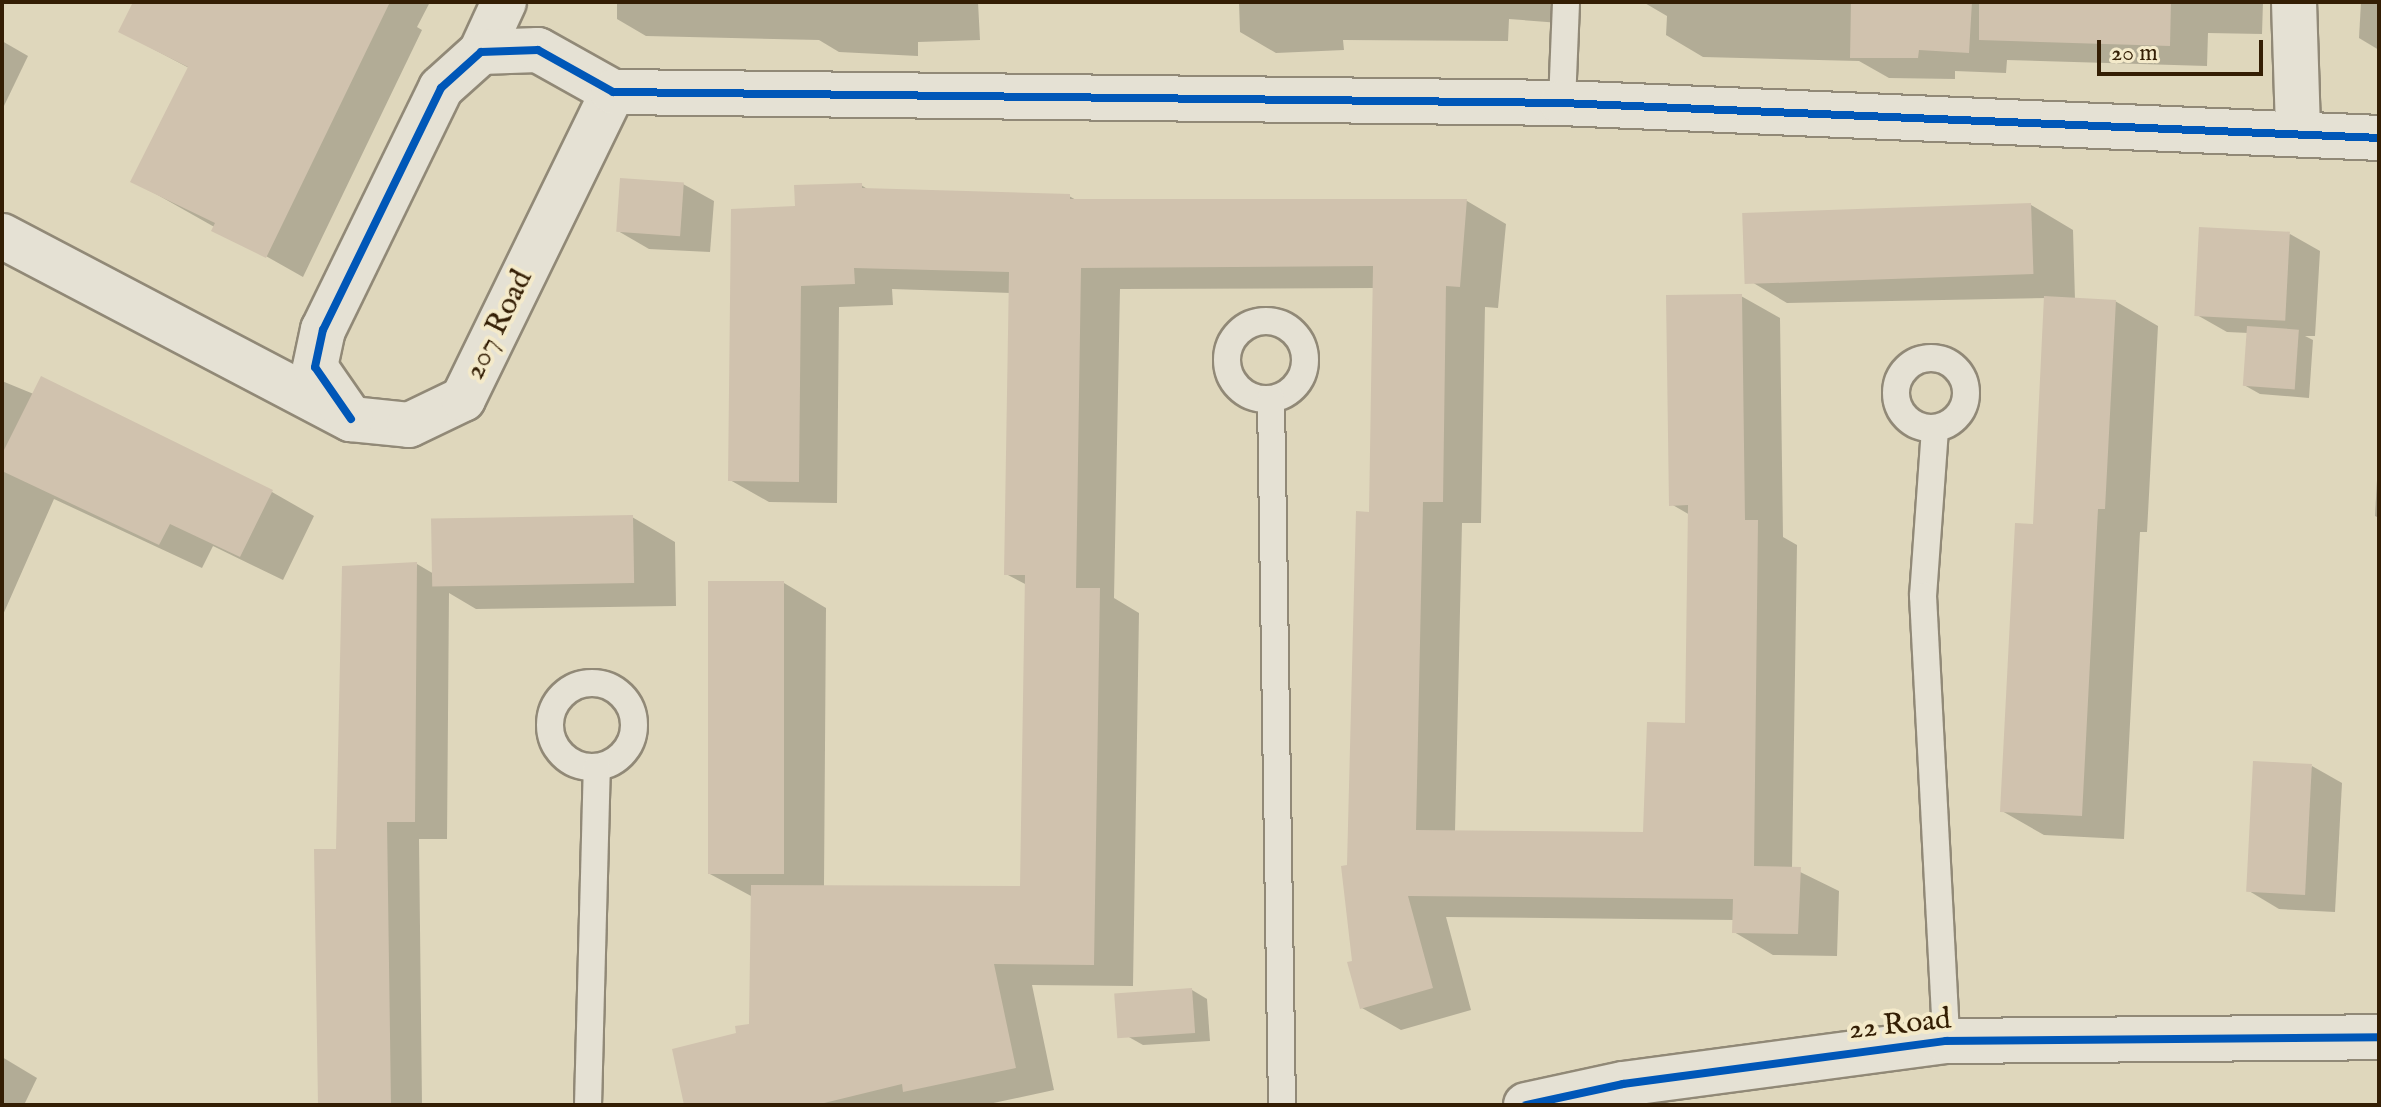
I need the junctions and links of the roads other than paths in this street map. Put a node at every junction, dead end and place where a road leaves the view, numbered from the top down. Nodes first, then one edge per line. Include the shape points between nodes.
1 (504, 2) edge
2 (1566, 2) edge
3 (2294, 2) edge
4 (481, 52) junction
5 (613, 92) junction
6 (1562, 103) junction
7 (2298, 132) junction
8 (2379, 138) edge
9 (2, 236) edge
10 (1271, 399) dead end
11 (351, 419) junction
12 (1935, 429) dead end
13 (597, 767) dead end
14 (2379, 1037) edge
15 (1946, 1041) junction
16 (588, 1105) edge
17 (1282, 1105) edge
18 (1526, 1105) edge

1 - 4 street
2 - 6 lane
3 - 7 street
4 - 5 street via 538,50
4 - 11 street via 441,88 323,330 315,367
5 - 6 street
5 - 11 street, 207 Road via 463,399 409,425
6 - 7 street
7 - 8 street
9 - 11 street, 207 Road
10 - 17 lane
12 - 15 lane via 1923,596
13 - 16 lane
14 - 15 street, 22 Road
15 - 18 street, 22 Road via 1623,1084

